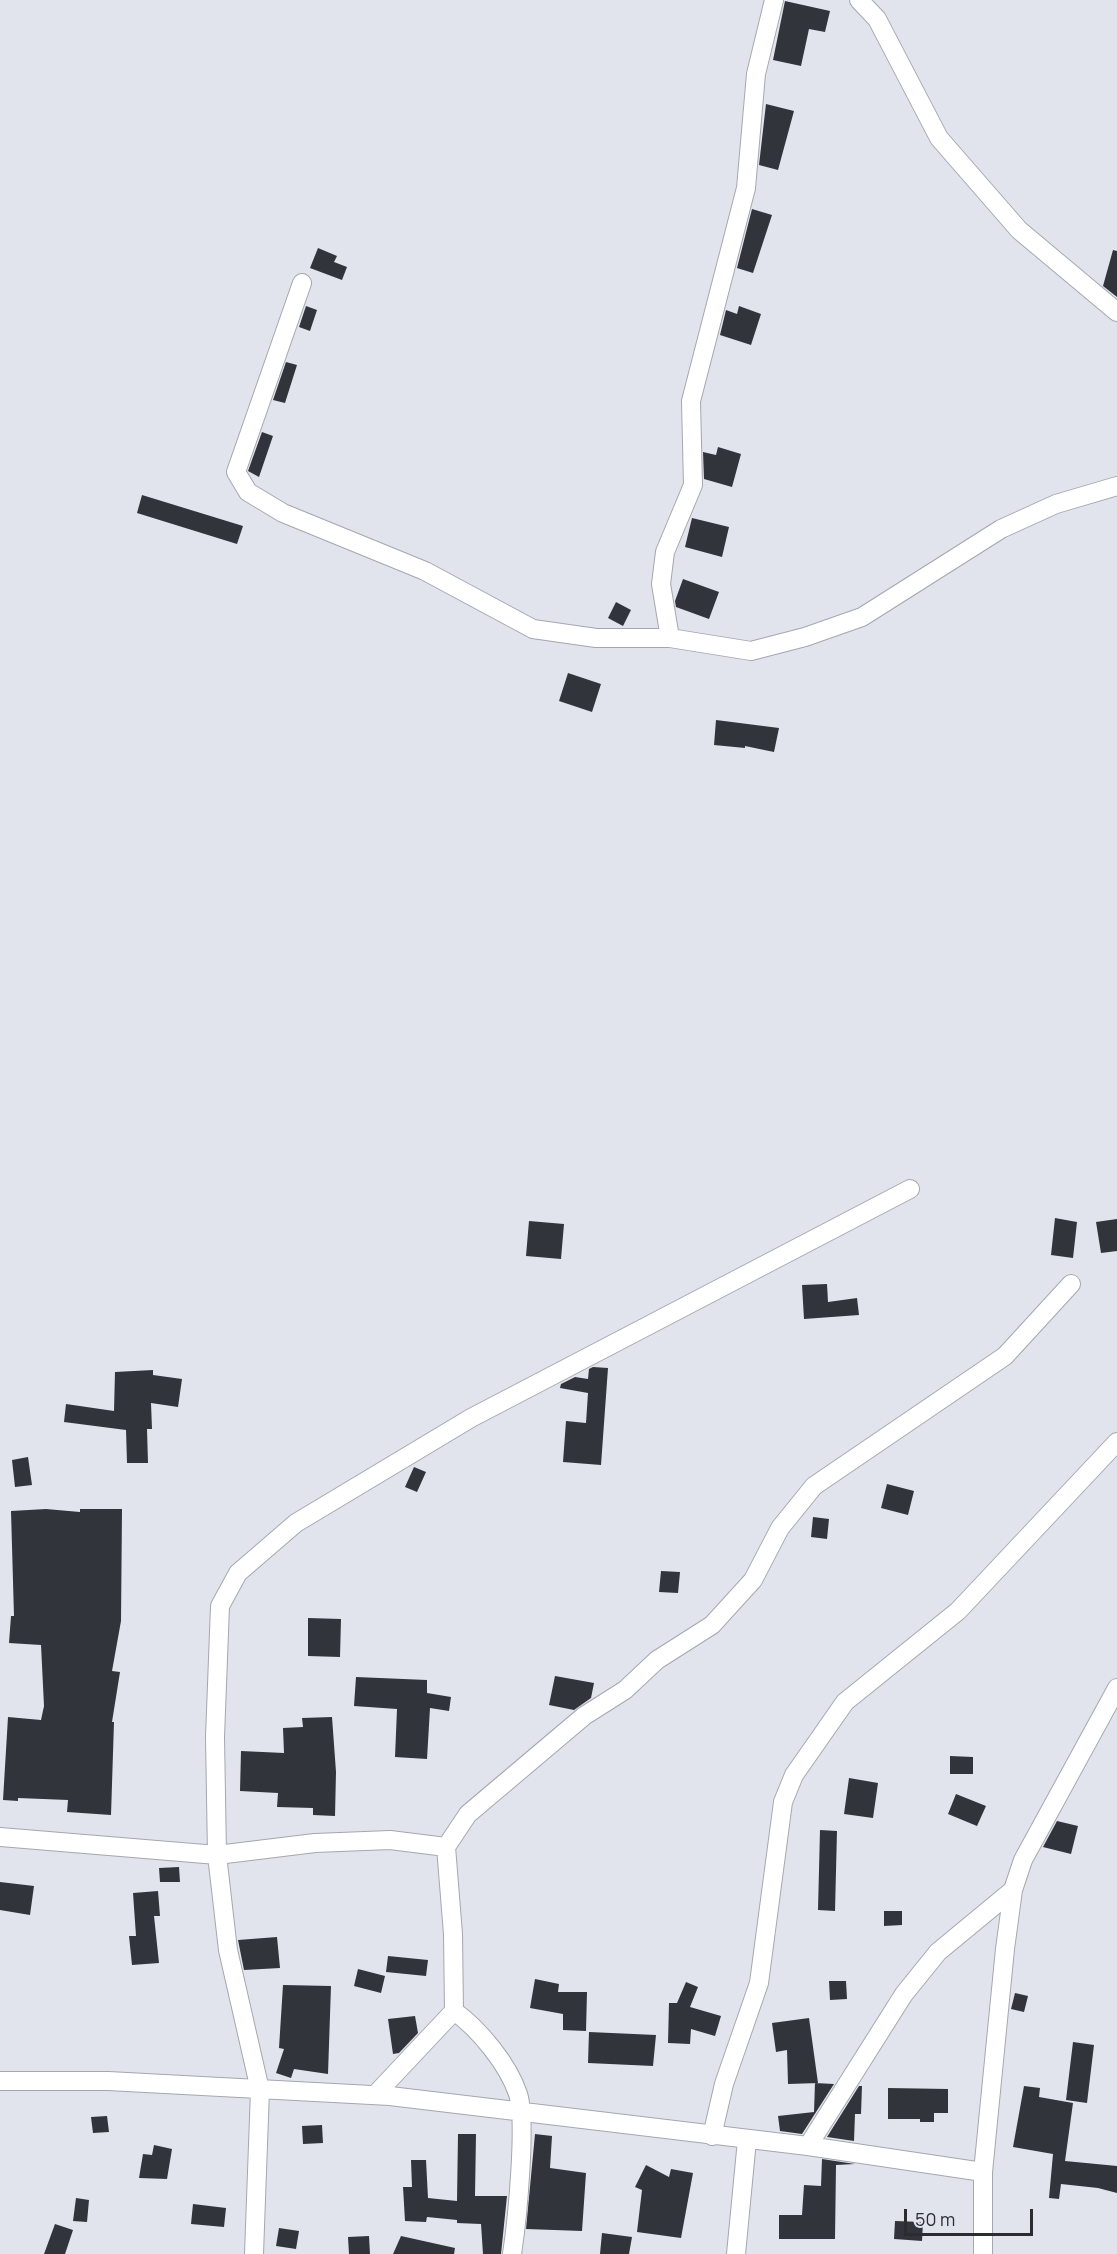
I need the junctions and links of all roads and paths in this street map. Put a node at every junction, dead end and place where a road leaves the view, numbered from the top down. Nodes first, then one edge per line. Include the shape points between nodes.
1 (774, 0) edge
2 (860, 0) edge
3 (302, 283) dead end
4 (1117, 312) edge
5 (1117, 486) edge
6 (670, 638) junction
7 (910, 1189) dead end
8 (1071, 1284) dead end
9 (1117, 1442) edge
10 (1117, 1688) edge
11 (0, 1837) edge
12 (446, 1847) junction
13 (217, 1855) junction
14 (1013, 1890) junction
15 (454, 2011) junction
16 (0, 2081) edge
17 (260, 2090) junction
18 (375, 2095) junction
19 (520, 2112) junction
20 (712, 2136) junction
21 (747, 2140) junction
22 (808, 2146) junction
23 (983, 2172) junction
24 (516, 2248) edge
25 (254, 2254) edge
26 (736, 2254) edge
27 (983, 2254) edge

1 - 6 street via 756,74 746,188 691,401 693,485 665,552 661,584
2 - 4 street via 878,19 939,138 1019,230
3 - 6 street via 237,472 248,492 283,513 425,571 533,629 596,638
5 - 6 street via 1056,504 1001,529 862,617 806,637 751,651
7 - 13 street via 471,1418 296,1523 238,1573 220,1606 215,1737
8 - 12 street via 1005,1356 814,1486 780,1528 753,1580 712,1625 657,1660 625,1690 584,1716 512,1775 468,1814
9 - 20 street via 958,1611 845,1702 794,1774 783,1802 759,1983 724,2084
10 - 14 street via 1023,1860
11 - 13 street
12 - 13 street via 390,1840
12 - 15 street
13 - 17 street via 228,1950
14 - 22 street via 938,1952 904,1994
14 - 23 street
15 - 18 street
15 - 19 street via 469,2021 502,2064 518,2094
16 - 17 street via 108,2081
17 - 18 street
17 - 25 street
18 - 19 street
19 - 20 street
19 - 24 street
20 - 21 street
21 - 22 street
21 - 26 street
22 - 23 street
23 - 27 street

